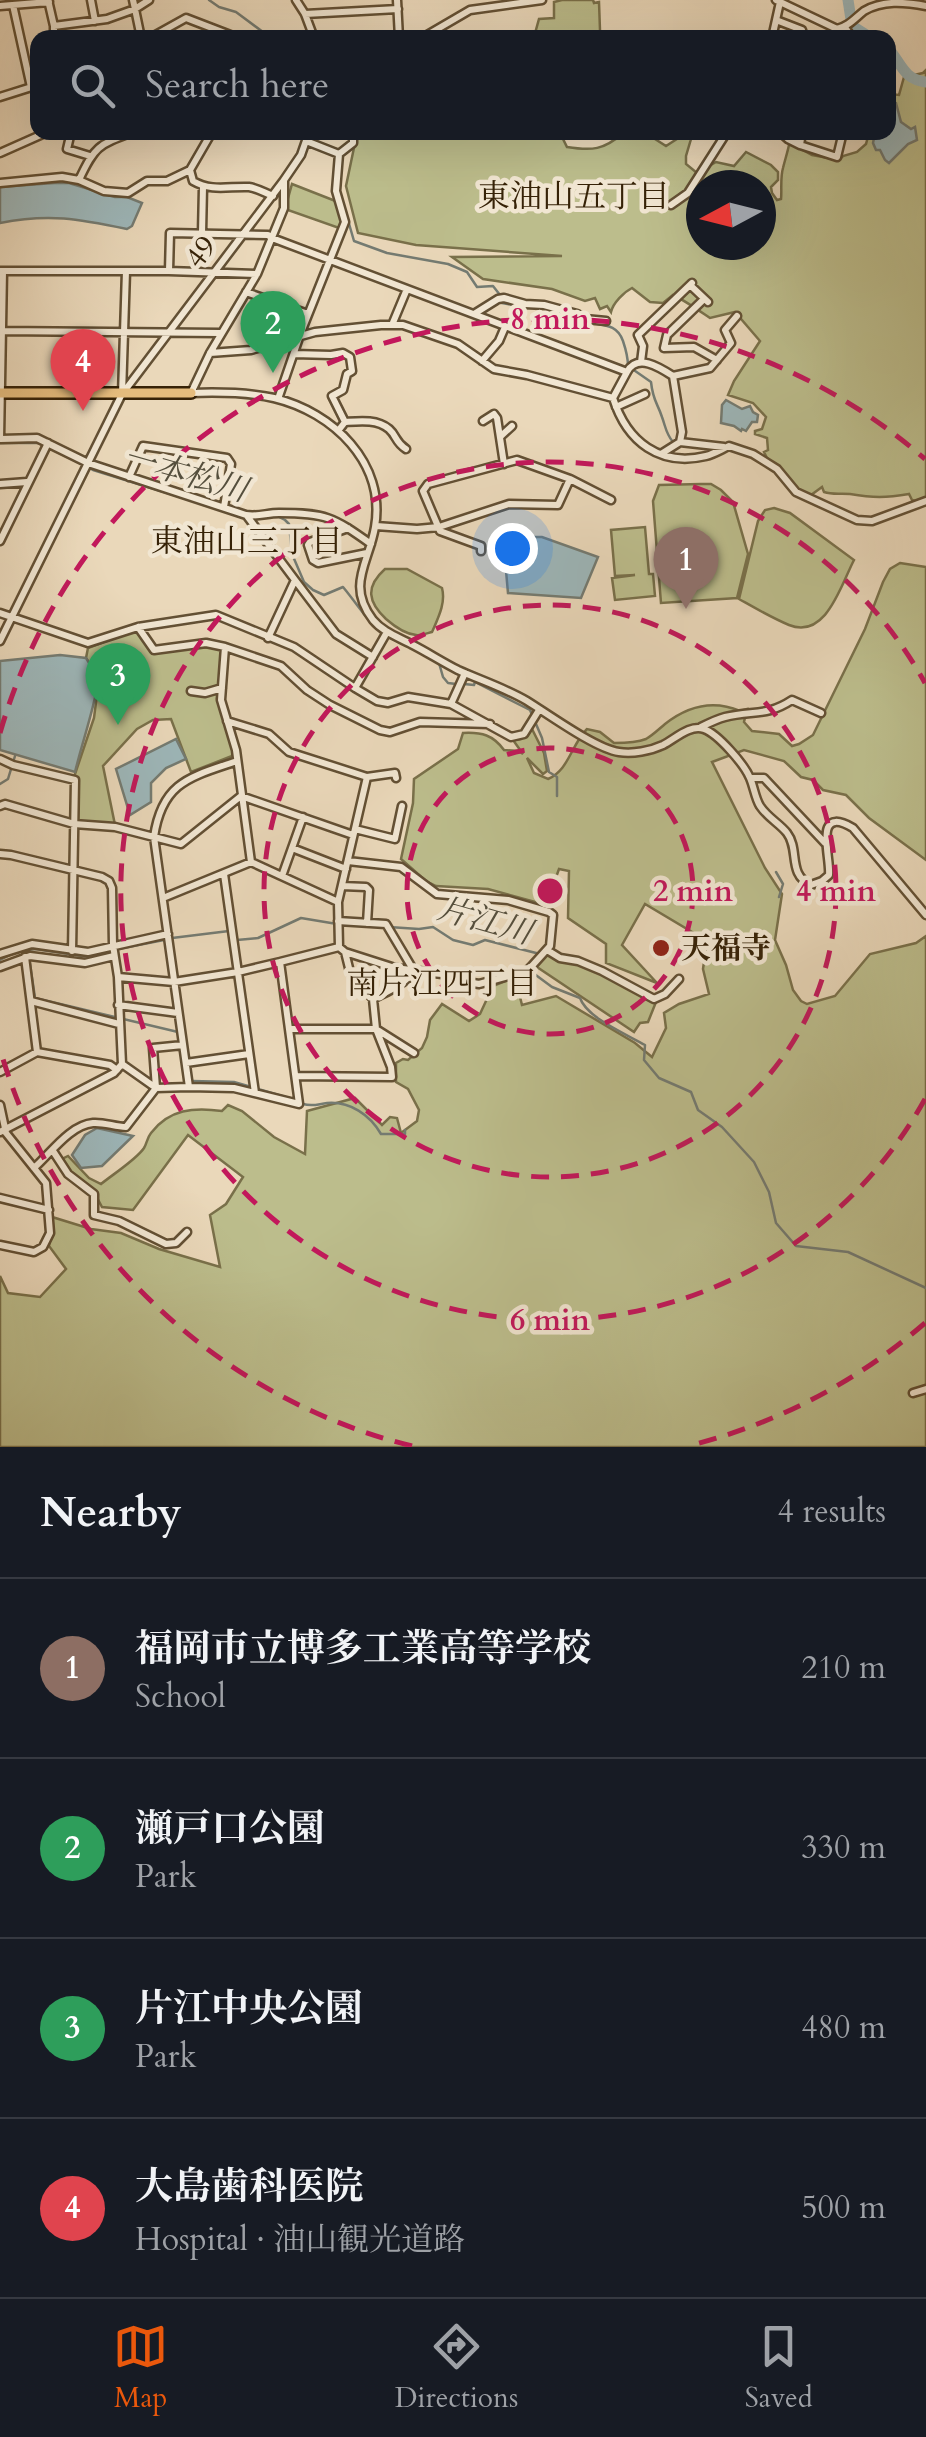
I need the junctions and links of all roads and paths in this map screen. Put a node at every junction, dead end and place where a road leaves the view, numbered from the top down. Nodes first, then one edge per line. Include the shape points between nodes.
1 (90, 0) edge
2 (149, 0) edge
3 (296, 0) edge
4 (542, 0) edge
5 (891, 0) edge
6 (49, 1) edge
7 (778, 1) edge
8 (509, 2) edge
9 (134, 4) edge
10 (13, 5) junction
11 (398, 5) edge
12 (0, 6) edge
13 (926, 6) edge
14 (305, 14) junction
15 (95, 20) junction
16 (776, 20) junction
17 (200, 23) junction
18 (54, 26) junction
19 (171, 26) junction
20 (841, 28) joint
21 (54, 30) edge
22 (139, 30) edge
23 (164, 30) edge
24 (172, 30) edge
25 (201, 30) edge
26 (218, 30) edge
27 (311, 30) edge
28 (400, 30) edge
29 (436, 30) edge
30 (774, 30) edge
31 (802, 30) edge
32 (30, 71) edge
33 (30, 87) edge
34 (0, 97) edge
35 (30, 140) edge
36 (69, 140) edge
37 (112, 140) edge
38 (207, 140) edge
39 (306, 140) edge
40 (309, 140) edge
41 (353, 140) edge
42 (722, 140) edge
43 (788, 140) edge
44 (801, 140) edge
45 (841, 140) edge
46 (800, 146) junction
47 (0, 153) edge
48 (341, 153) junction
49 (90, 156) junction
50 (190, 170) junction
51 (79, 180) junction
52 (284, 180) junction
53 (0, 182) edge
54 (203, 187) junction
55 (273, 196) junction
56 (670, 205) dead end
57 (202, 233) junction
58 (243, 234) junction
59 (272, 238) junction
60 (330, 260) junction
61 (1, 271) edge
62 (126, 271) junction
63 (168, 271) junction
64 (215, 272) junction
65 (257, 274) junction
66 (406, 289) junction
67 (246, 292) junction
68 (308, 314) junction
69 (473, 314) junction
70 (736, 316) dead end
71 (606, 322) dead end
72 (392, 325) junction
73 (505, 327) junction
74 (2, 330) edge
75 (124, 332) junction
76 (170, 332) junction
77 (220, 333) junction
78 (300, 334) junction
79 (210, 352) junction
80 (294, 354) junction
81 (717, 360) junction
82 (482, 361) junction
83 (641, 362) junction
84 (629, 369) junction
85 (673, 376) junction
86 (190, 392) junction
87 (1, 393) edge
88 (122, 394) junction
89 (646, 394) dead end
90 (278, 399) junction
91 (614, 402) junction
92 (482, 421) dead end
93 (346, 422) junction
94 (512, 426) dead end
95 (338, 431) junction
96 (500, 437) junction
97 (0, 439) edge
98 (677, 444) junction
99 (46, 446) junction
100 (726, 447) junction
101 (406, 449) dead end
102 (660, 454) junction
103 (504, 464) junction
104 (87, 467) junction
105 (129, 477) junction
106 (570, 479) junction
107 (28, 482) junction
108 (0, 484) edge
109 (611, 500) dead end
110 (926, 501) edge
111 (224, 507) junction
112 (248, 517) junction
113 (376, 526) junction
114 (440, 526) junction
115 (348, 528) junction
116 (0, 541) edge
117 (371, 544) junction
118 (481, 550) dead end
119 (368, 553) junction
120 (295, 580) junction
121 (0, 614) edge
122 (11, 618) junction
123 (138, 627) junction
124 (385, 635) junction
125 (268, 638) junction
126 (0, 641) edge
127 (225, 647) junction
128 (373, 657) junction
129 (462, 680) junction
130 (222, 688) junction
131 (355, 688) junction
132 (191, 691) dead end
133 (451, 704) junction
134 (821, 713) dead end
135 (535, 715) junction
136 (227, 721) junction
137 (490, 724) junction
138 (700, 728) junction
139 (0, 759) edge
140 (237, 760) junction
141 (367, 777) junction
142 (396, 778) dead end
143 (750, 778) junction
144 (242, 796) junction
145 (0, 806) edge
146 (400, 808) dead end
147 (303, 818) junction
148 (74, 824) junction
149 (354, 832) junction
150 (154, 837) junction
151 (826, 844) junction
152 (292, 848) junction
153 (0, 854) edge
154 (251, 862) junction
155 (347, 865) junction
156 (72, 870) junction
157 (224, 874) junction
158 (282, 876) junction
159 (342, 886) junction
160 (162, 898) junction
161 (338, 902) junction
162 (926, 914) edge
163 (367, 922) junction
164 (338, 925) junction
165 (169, 939) junction
166 (342, 949) junction
167 (546, 950) junction
168 (72, 951) junction
169 (114, 952) junction
170 (0, 954) edge
171 (27, 957) junction
172 (280, 962) junction
173 (0, 966) edge
174 (414, 970) junction
175 (238, 972) junction
176 (118, 977) junction
177 (679, 979) dead end
178 (174, 982) junction
179 (373, 999) junction
180 (31, 1001) junction
181 (118, 1005) junction
182 (178, 1013) junction
183 (118, 1020) junction
184 (289, 1029) junction
185 (376, 1029) junction
186 (182, 1037) junction
187 (36, 1052) junction
188 (249, 1054) junction
189 (414, 1054) dead end
190 (188, 1062) junction
191 (120, 1067) junction
192 (0, 1072) edge
193 (296, 1076) junction
194 (189, 1087) junction
195 (156, 1088) junction
196 (254, 1090) junction
197 (0, 1105) edge
198 (2, 1131) edge
199 (52, 1151) junction
200 (34, 1168) junction
201 (0, 1198) edge
202 (49, 1210) junction
203 (187, 1232) dead end
204 (0, 1245) edge
205 (926, 1389) edge
206 (913, 1394) dead end

1 - 15 street
2 - 9 street
3 - 14 street
4 - 8 street
5 - 13 street
5 - 20 street
6 - 10 street
6 - 18 street
7 - 16 street
7 - 20 street
8 - 29 street via 470,10
9 - 15 street
9 - 22 street
10 - 12 street
10 - 32 street
11 - 14 street
11 - 28 street
14 - 27 street
15 - 18 street
16 - 30 street
16 - 31 street
17 - 19 street via 186,18
17 - 25 street
17 - 26 street
18 - 21 street
19 - 23 street
19 - 24 street
33 - 34 street
35 - 47 street
36 - 49 street via 67,150
37 - 49 street
38 - 50 street
39 - 52 street, 49 / 49
40 - 48 street
41 - 48 street
42 - 56 street via 688,193
43 - 46 street
44 - 46 street
45 - 46 street via 836,157
48 - 60 street via 336,191 345,222
49 - 51 street
50 - 51 street via 168,181 148,180 128,193
50 - 54 street via 192,181
51 - 53 street
52 - 55 street, 49 / 49
52 - 59 street via 284,208
54 - 55 street via 252,187
54 - 57 street
55 - 58 street, 49 / 49
57 - 58 street
57 - 63 street via 170,233
58 - 59 street
58 - 64 street, 49 / 49
59 - 60 street
59 - 65 street
60 - 66 street
60 - 68 street
61 - 62 street
61 - 74 street
62 - 63 street
62 - 75 street
63 - 64 street
64 - 65 street
64 - 76 street, 49 / 49
65 - 67 street
66 - 69 street
66 - 72 street
67 - 68 street
67 - 77 street
68 - 78 street
69 - 71 street via 501,298
69 - 73 street
70 - 81 street via 724,330 731,343
72 - 78 street
72 - 82 street via 458,344
73 - 82 street
73 - 84 street
74 - 75 street
74 - 87 street
75 - 76 street
75 - 88 street
76 - 77 street
76 - 88 street, 49 / 49
77 - 79 street
78 - 79 street via 251,350
78 - 80 street
79 - 86 street
80 - 90 street
80 - 93 street via 343,352 350,358 344,390 332,396
81 - 83 street via 694,347 664,348 667,335 706,301 691,284 638,335
81 - 85 street via 710,368
82 - 91 street
83 - 84 street
83 - 85 street
84 - 91 street
85 - 98 street via 682,432
86 - 88 main road
86 - 90 street
87 - 88 main road
87 - 97 street
88 - 104 street
89 - 91 street
90 - 95 street
91 - 102 street via 641,443
92 - 96 street via 494,414
93 - 95 street
93 - 101 street via 374,421
94 - 96 street
95 - 113 street via 368,468 378,500
96 - 103 street
97 - 99 street via 37,438
98 - 100 street
98 - 102 street
99 - 104 street
99 - 107 street
100 - 102 street via 706,456
100 - 110 street via 753,454 796,492 857,520
103 - 106 street via 517,460
103 - 114 street via 428,484 422,490
104 - 105 street
104 - 122 street
105 - 111 street
105 - 111 street via 143,446 227,458
106 - 109 street
106 - 114 street via 558,505 509,504
107 - 108 street
107 - 116 street
111 - 112 street
112 - 115 street via 316,514
112 - 120 street
113 - 114 street
113 - 117 street
114 - 118 street
115 - 117 street
115 - 119 street via 310,542 313,560
117 - 119 street
119 - 124 street via 359,584 362,600
120 - 125 street
120 - 128 street via 336,634
121 - 122 street
122 - 123 street via 88,643
122 - 126 street
123 - 125 street via 216,615
123 - 127 street via 154,650
124 - 128 street
124 - 129 street
125 - 131 street via 294,647
127 - 130 street
127 - 137 street via 281,666 318,697 380,730 420,722
128 - 131 street
129 - 133 street
129 - 135 street via 526,700
130 - 132 street
130 - 136 street
131 - 133 street via 388,703 408,697
133 - 137 street
134 - 138 street via 792,700
135 - 137 street via 524,734 511,737
135 - 138 street via 614,752 660,747
136 - 140 street
136 - 141 street via 268,734 290,752
138 - 143 street
139 - 148 street via 75,780
140 - 144 street
140 - 150 street via 176,786 158,814
141 - 142 street
141 - 149 street
143 - 151 street via 764,778
143 - 151 street via 759,804 786,831 796,871 806,882 829,875
144 - 147 street
144 - 150 street via 181,844
144 - 154 street
145 - 148 street
146 - 149 street via 395,839
147 - 149 street
147 - 152 street
148 - 150 street
148 - 156 street
149 - 155 street
150 - 160 street
151 - 162 street via 832,823 853,828
152 - 155 street
152 - 158 street
153 - 156 street
154 - 157 street
154 - 158 street
155 - 159 street
155 - 167 street via 400,868 437,894 508,900 549,912 554,915
156 - 168 street
156 - 169 street via 109,881
157 - 160 street
157 - 175 street
158 - 161 street
159 - 161 street
159 - 163 street via 369,890
160 - 165 street
161 - 164 street
163 - 164 street
163 - 174 street via 389,928
164 - 166 street
165 - 169 street
165 - 178 street
166 - 172 street
166 - 174 street
166 - 179 street via 350,972
167 - 174 street via 527,971 479,984
167 - 177 street via 654,999
168 - 169 street
168 - 170 street via 32,944
169 - 171 street via 85,963
169 - 176 street
171 - 173 street
171 - 180 street
172 - 175 street
172 - 184 street
174 - 179 street
175 - 178 street
175 - 188 street
176 - 178 street
176 - 181 street
178 - 182 street
179 - 185 street
180 - 183 street
180 - 187 street
181 - 182 street
181 - 183 street
182 - 186 street
183 - 191 street
184 - 185 street
184 - 193 street
185 - 189 street
185 - 193 street via 392,1076
186 - 190 street
186 - 195 street via 153,1048
187 - 191 street
187 - 192 street
188 - 190 street
188 - 196 street
190 - 194 street
191 - 195 street
191 - 198 street
193 - 196 street via 299,1101
194 - 195 street
194 - 196 street
195 - 199 street via 126,1127 82,1125
197 - 198 street
198 - 200 street
199 - 200 street
199 - 203 street via 94,1194 94,1215 166,1244
200 - 202 street via 46,1184
201 - 202 street
202 - 204 street via 43,1247 34,1252
205 - 206 street

